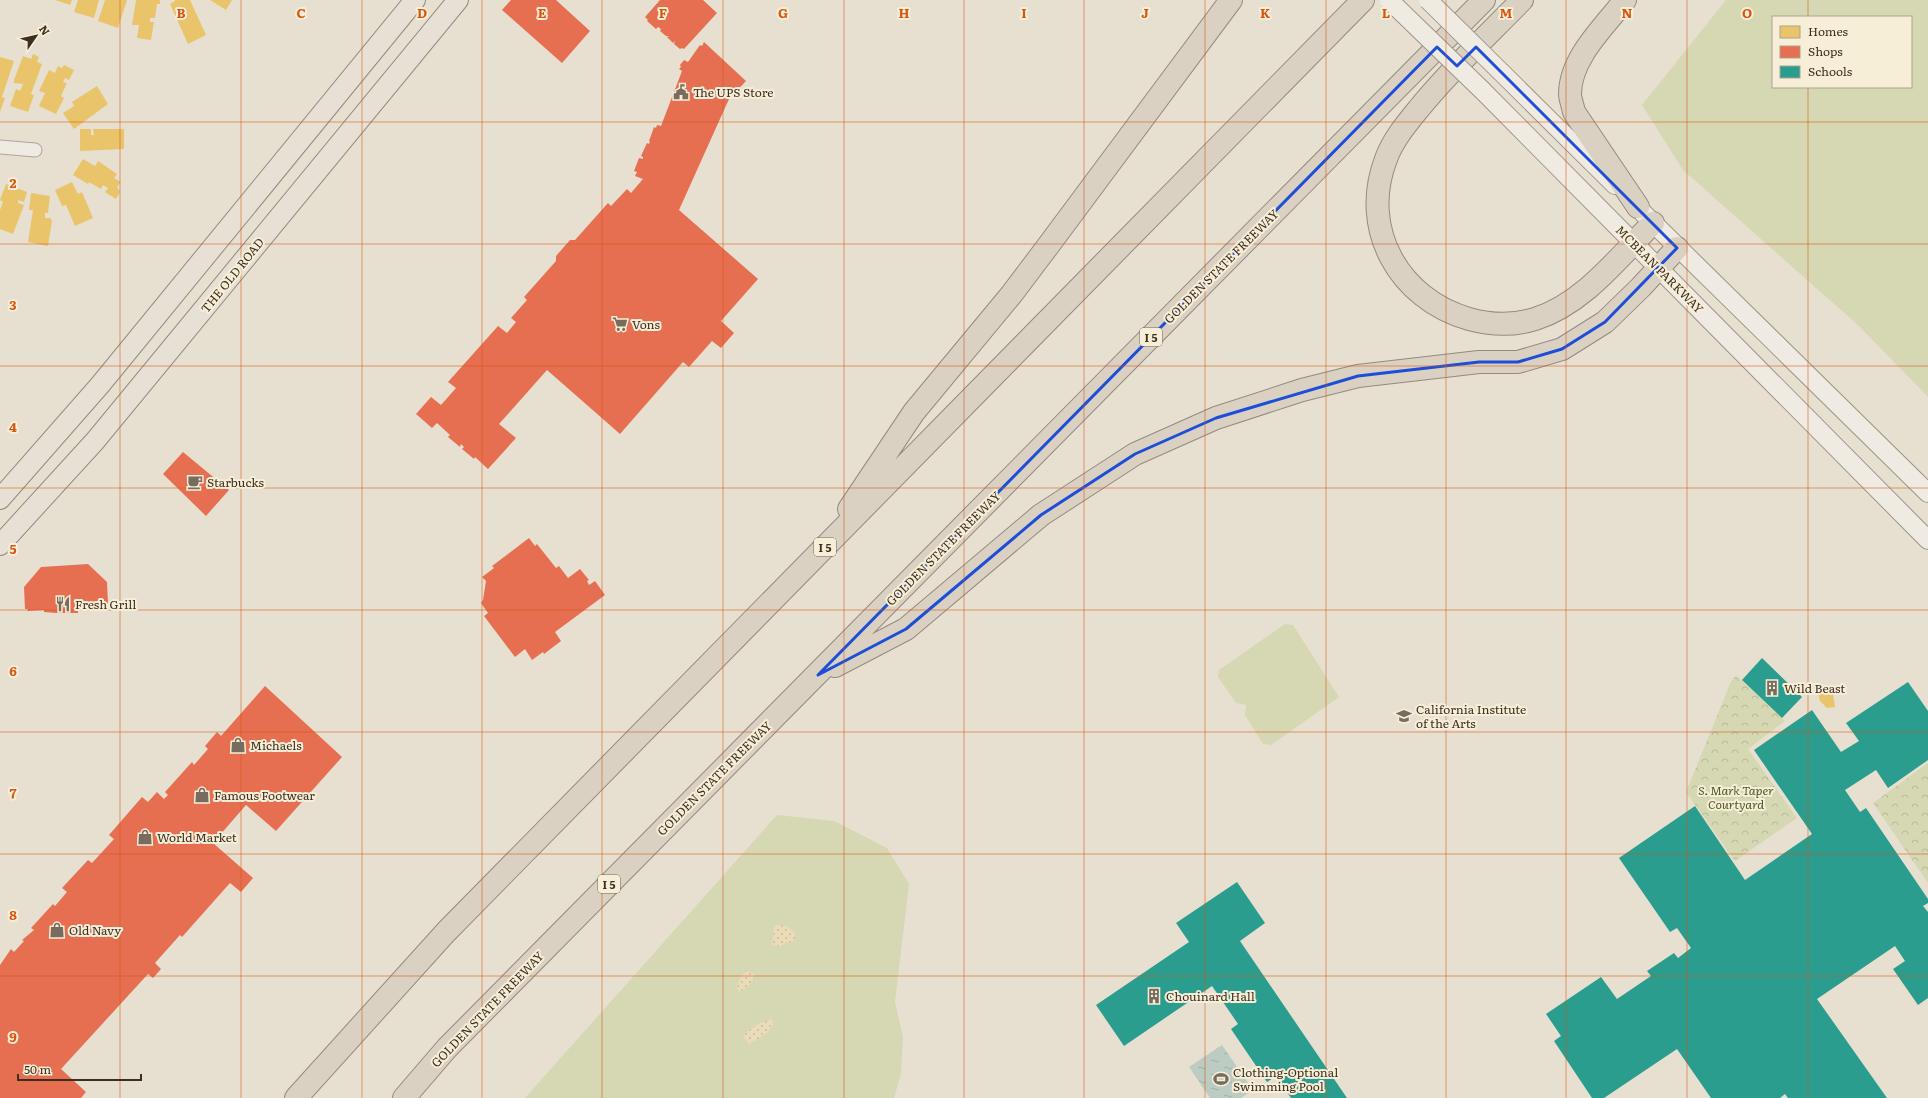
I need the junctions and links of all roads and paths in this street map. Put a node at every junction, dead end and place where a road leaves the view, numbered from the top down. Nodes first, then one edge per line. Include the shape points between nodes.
1 (415, 0) edge
2 (458, 0) edge
3 (1231, 0) edge
4 (1389, 0) edge
5 (1428, 0) edge
6 (1484, 0) edge
7 (1522, 0) edge
8 (1625, 0) edge
9 (1362, 1) edge
10 (0, 147) edge
11 (35, 150) dead end
12 (1638, 207) junction
13 (1653, 223) junction
14 (1634, 242) junction
15 (1677, 248) junction
16 (1659, 268) junction
17 (1928, 493) edge
18 (0, 499) edge
19 (1928, 540) edge
20 (0, 545) edge
21 (821, 552) junction
22 (818, 675) junction
23 (296, 1098) edge
24 (404, 1098) edge

1 - 18 main road via 100,385
2 - 20 main road, THE OLD ROAD via 95,441
3 - 21 highway via 1025,277 914,412
4 - 14 main road, MCBEAN PARKWAY, bridge
5 - 12 main road, bridge
6 - 22 highway, GOLDEN STATE FREEWAY / I 5
7 - 14 highway via 1439,84 1402,129 1386,158 1377,187 1378,217 1386,249 1402,276 1424,298 1450,313 1482,322 1510,324 1534,320 1555,312 1576,298
8 - 12 highway via 1575,68 1570,94 1574,112
9 - 21 highway, I 5
10 - 11 street
12 - 13 main road
13 - 14 highway
13 - 15 main road
14 - 16 main road, MCBEAN PARKWAY
15 - 16 highway
15 - 17 main road
16 - 19 main road, MCBEAN PARKWAY
16 - 22 highway via 1605,322 1562,349 1518,362 1479,362 1358,376 1302,390 1216,418 1135,454 1041,514 906,629
21 - 23 highway, I 5 via 446,932
22 - 24 highway, GOLDEN STATE FREEWAY / I 5 via 447,1048

